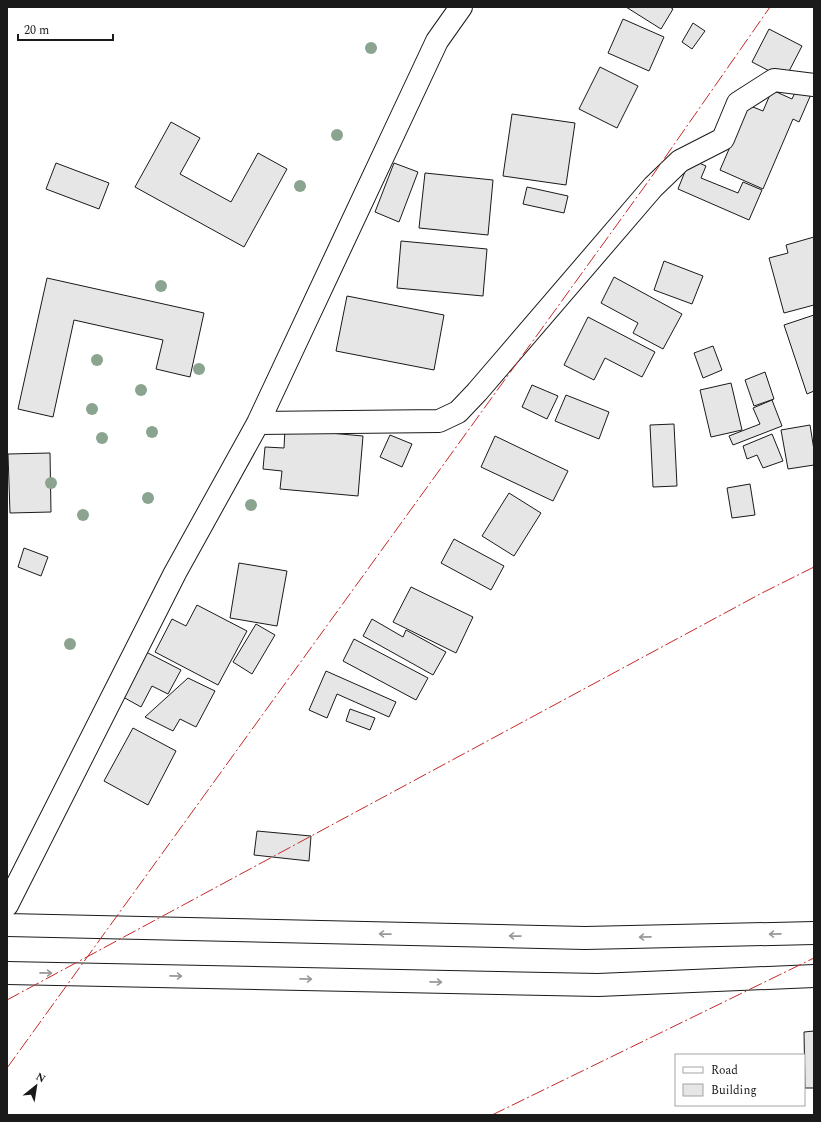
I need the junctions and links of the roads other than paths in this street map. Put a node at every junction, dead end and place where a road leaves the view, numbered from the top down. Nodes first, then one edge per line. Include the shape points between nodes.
1 (461, 7) edge
2 (814, 85) edge
3 (258, 423) junction
4 (7, 905) edge
5 (7, 925) edge
6 (814, 933) edge
7 (7, 973) edge
8 (814, 976) edge

1 - 3 street via 437,41
2 - 3 street via 774,80 738,103 723,139 680,161 653,187 458,412 439,422
3 - 4 street via 175,573
6 -> 5 street via 585,938
7 -> 8 street via 598,985

